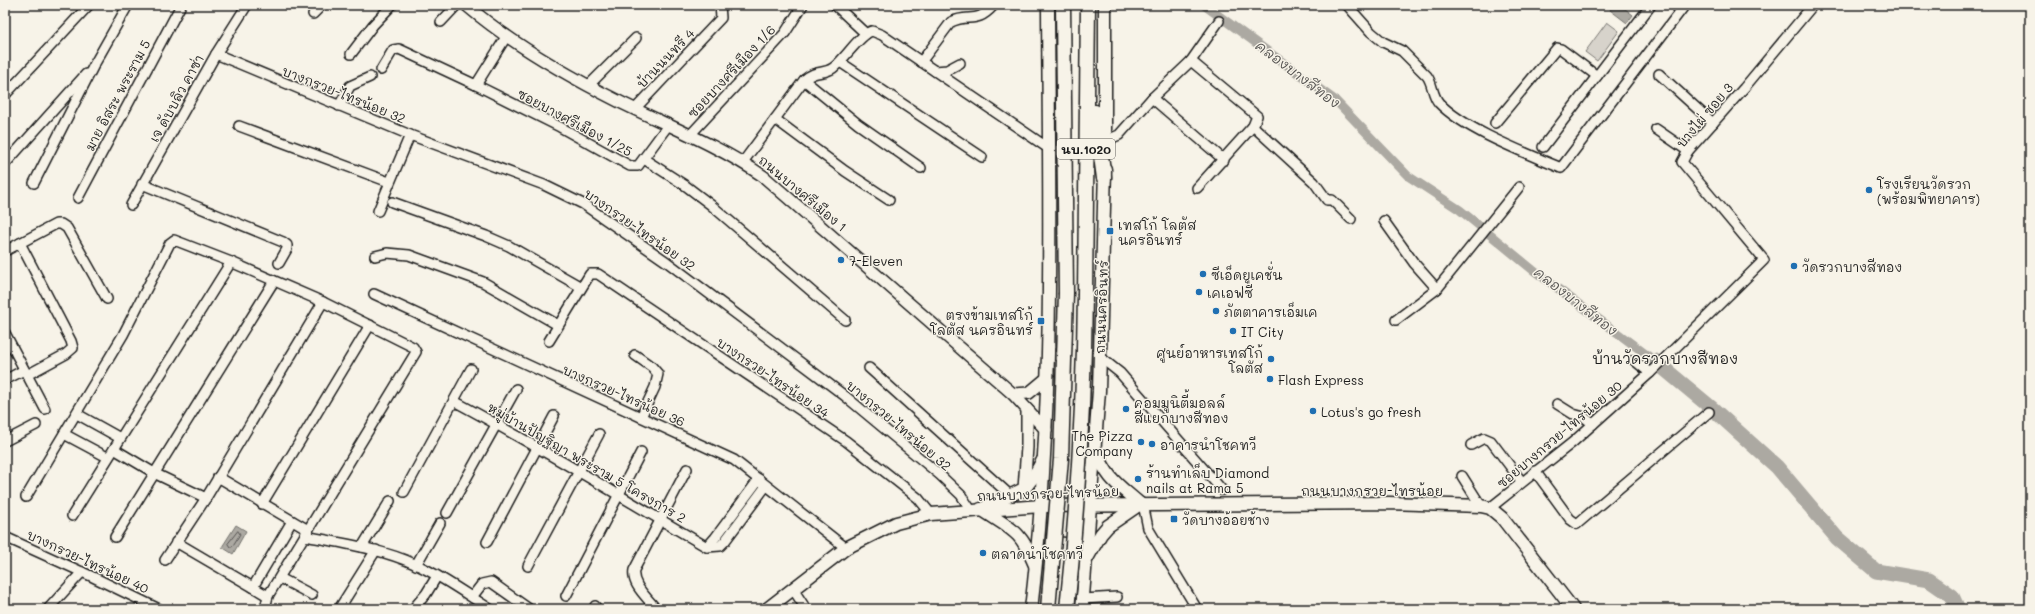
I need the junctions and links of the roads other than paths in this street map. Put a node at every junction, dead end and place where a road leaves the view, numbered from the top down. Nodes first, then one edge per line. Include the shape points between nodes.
1 (89, 5) edge
2 (128, 5) edge
3 (247, 5) edge
4 (322, 5) edge
5 (392, 5) edge
6 (458, 5) edge
7 (466, 5) edge
8 (720, 5) edge
9 (803, 5) edge
10 (835, 5) edge
11 (1063, 5) edge
12 (1088, 5) edge
13 (1104, 5) edge
14 (1347, 5) edge
15 (1651, 5) edge
16 (1685, 5) edge
17 (1813, 5) edge
18 (176, 6) edge
19 (993, 6) dead end
20 (1046, 6) edge
21 (314, 14) dead end
22 (1220, 21) dead end
23 (441, 22) dead end
24 (867, 33) junction
25 (506, 37) junction
26 (636, 38) dead end
27 (216, 54) junction
28 (351, 54) dead end
29 (1088, 61) junction
30 (1190, 61) junction
31 (840, 62) junction
32 (921, 62) junction
33 (960, 63) dead end
34 (94, 66) junction
35 (381, 70) dead end
36 (935, 71) junction
37 (1659, 74) dead end
38 (1597, 76) junction
39 (370, 77) dead end
40 (804, 80) junction
41 (476, 85) junction
42 (589, 85) junction
43 (5, 95) edge
44 (1152, 98) junction
45 (339, 106) junction
46 (635, 109) junction
47 (775, 119) junction
48 (1495, 123) dead end
49 (1713, 123) junction
50 (669, 124) junction
51 (239, 126) dead end
52 (1253, 126) junction
53 (1656, 128) dead end
54 (691, 134) junction
55 (410, 135) junction
56 (1105, 141) junction
57 (1543, 147) dead end
58 (1048, 148) junction
59 (1688, 151) junction
60 (982, 157) dead end
61 (644, 159) junction
62 (1224, 160) junction
63 (743, 162) junction
64 (5, 164) edge
65 (921, 168) dead end
66 (1104, 178) junction
67 (390, 182) junction
68 (34, 183) dead end
69 (142, 184) junction
70 (1519, 187) dead end
71 (1197, 188) dead end
72 (78, 198) dead end
73 (889, 200) dead end
74 (392, 202) dead end
75 (131, 205) dead end
76 (378, 211) dead end
77 (1351, 219) dead end
78 (1384, 220) dead end
79 (20, 243) junction
80 (5, 251) edge
81 (375, 256) dead end
82 (1764, 260) joint
83 (231, 262) junction
84 (279, 263) dead end
85 (274, 281) junction
86 (581, 286) junction
87 (1437, 289) junction
88 (374, 294) dead end
89 (107, 299) dead end
90 (323, 302) junction
91 (845, 320) dead end
92 (1396, 320) dead end
93 (370, 325) junction
94 (558, 325) junction
95 (5, 333) edge
96 (549, 341) dead end
97 (635, 355) dead end
98 (1100, 358) junction
99 (1634, 360) dead end
100 (869, 368) dead end
101 (471, 369) dead end
102 (1651, 372) junction
103 (25, 373) junction
104 (1047, 378) junction
105 (5, 380) edge
106 (516, 389) dead end
107 (1013, 394) junction
108 (454, 401) junction
109 (1557, 404) dead end
110 (45, 409) dead end
111 (1027, 410) junction
112 (1709, 412) dead end
113 (77, 414) junction
114 (554, 416) dead end
115 (641, 417) junction
116 (497, 424) junction
117 (1593, 424) junction
118 (36, 425) dead end
119 (1046, 430) junction
120 (64, 434) junction
121 (598, 434) dead end
122 (120, 438) junction
123 (5, 441) edge
124 (1472, 445) dead end
125 (538, 446) junction
126 (1094, 446) junction
127 (114, 449) junction
128 (1045, 451) junction
129 (642, 452) dead end
130 (107, 457) junction
131 (687, 469) dead end
132 (579, 471) junction
133 (1534, 471) junction
134 (156, 474) junction
135 (218, 476) junction
136 (1462, 476) dead end
137 (759, 478) junction
138 (1522, 482) junction
139 (766, 486) junction
140 (1024, 489) junction
141 (1222, 490) dead end
142 (404, 492) dead end
143 (619, 496) junction
144 (1011, 496) junction
145 (26, 497) dead end
146 (206, 498) junction
147 (390, 501) dead end
148 (262, 504) junction
149 (1141, 504) junction
150 (1090, 505) junction
151 (1042, 506) junction
152 (1485, 507) junction
153 (976, 509) junction
154 (447, 512) dead end
155 (932, 514) junction
156 (72, 516) dead end
157 (661, 520) junction
158 (292, 521) junction
159 (440, 523) dead end
160 (307, 533) junction
161 (115, 537) dead end
162 (5, 538) edge
163 (176, 542) junction
164 (486, 542) dead end
165 (362, 547) junction
166 (707, 547) junction
167 (846, 548) junction
168 (376, 550) junction
169 (165, 560) dead end
170 (1086, 560) junction
171 (416, 565) junction
172 (528, 566) dead end
173 (1036, 568) junction
174 (82, 572) junction
175 (437, 576) junction
176 (280, 578) junction
177 (253, 587) junction
178 (793, 589) junction
179 (312, 595) dead end
180 (268, 596) junction
181 (566, 596) dead end
182 (472, 597) junction
183 (1117, 597) dead end
184 (1082, 604) edge
185 (48, 609) edge
186 (159, 609) edge
187 (265, 609) edge
188 (339, 609) edge
189 (413, 609) edge
190 (490, 609) edge
191 (529, 609) edge
192 (656, 609) edge
193 (768, 609) edge
194 (806, 609) edge
195 (1031, 609) edge
196 (1048, 609) edge
197 (1067, 609) edge
198 (1197, 609) edge
199 (1573, 609) edge

1 - 43 street
2 - 34 street
3 - 27 street, เจ ดับบลิว คาซ่า
4 - 21 street
5 - 28 street
6 - 23 street
7 - 25 street, ถนนบางศรีเมือง 1
8 - 46 street, บ้านนนทรี 4 via 721,18
9 - 54 street, ซอยบางศรีเมือง 1/6 via 785,33
10 - 24 street
11 - 196 main road, นบ.1020, bridge via 1066,293 1061,459
12 - 29 main road, ถนนนครอินทร์ / นบ.1020
13 - 56 main road, ถนนนครอินทร์ / นบ.1020
14 - 16 street via 1371,32 1402,52 1431,80 1434,95 1439,103 1453,114 1492,138 1561,168
15 - 38 street
17 - 49 street, บางไผ่ ซอย 3
18 - 72 street, มาย อิสระ พระราม 5
19 - 32 street via 980,18 957,19 951,22
20 - 58 main road, นบ.1020
22 - 30 street
24 - 31 street
24 - 32 street via 882,35
25 - 41 street
25 - 42 street, ถนนบางศรีเมือง 1
26 - 42 street
27 - 45 street, บางกรวย-ไทรน้อย 32
27 - 69 street, เจ ดับบลิว คาซ่า
29 - 66 main road via 1092,70 1096,126
29 - 197 main road, ถนนนครอินทร์ / นบ.1020, bridge via 1081,437
30 - 44 street
30 - 52 street via 1256,113 1257,118
31 - 40 street via 832,69 814,73
31 - 60 street
32 - 36 street
33 - 36 street via 946,70
34 - 64 street
34 - 68 street
35 - 41 street, ซอยบางศรีเมือง 1/25 via 394,50 399,49
36 - 58 street
37 - 49 street
38 - 48 street via 1557,48
38 - 57 street
39 - 45 street via 350,86
40 - 47 street
40 - 65 street via 858,124
41 - 61 street, ซอยบางศรีเมือง 1/25 via 554,123 630,166 638,166
42 - 46 street, ถนนบางศรีเมือง 1
44 - 56 street via 1119,135
44 - 62 street
45 - 55 street, บางกรวย-ไทรน้อย 32
46 - 50 street, ถนนบางศรีเมือง 1
47 - 63 street
47 - 73 street
49 - 59 street, บางไผ่ ซอย 3
50 - 54 street, ถนนบางศรีเมือง 1
50 - 61 street, ซอยบางศรีเมือง 1/25
51 - 67 street
52 - 62 street
52 - 77 street via 1314,182 1328,200 1332,200
53 - 59 street
54 - 63 street, ถนนบางศรีเมือง 1
55 - 67 street
55 - 153 street, บางกรวย-ไทรน้อย 32 via 557,190 606,218 845,396 940,475
56 - 66 main road, ถนนนครอินทร์ / นบ.1020
58 - 104 main road, นบ.1020
59 - 82 street, บางไผ่ ซอย 3 via 1682,162
61 - 91 street via 711,205
62 - 71 street
63 - 107 street, ถนนบางศรีเมือง 1 via 779,188
66 - 98 main road, ถนนนครอินทร์ / นบ.1020
67 - 76 street
69 - 75 street, เจ ดับบลิว คาซ่า
69 - 84 street via 283,242 287,249
70 - 87 street
74 - 86 street via 486,236
78 - 87 street via 1414,263
79 - 80 street
79 - 89 street via 56,224 61,224 67,228
79 - 103 street via 73,348 66,354
81 - 94 street via 391,253 409,256 476,280 495,288
82 - 102 street, ซอยบางกรวย-ไทรน้อย 30
83 - 85 street
83 - 113 street via 182,242 174,240 170,243 123,334
83 - 122 street
85 - 90 street
85 - 134 street
86 - 94 street
86 - 155 street, บางกรวย-ไทรน้อย 34 via 592,272 598,274 846,440 918,498
87 - 92 street
88 - 115 street, บางกรวย-ไทรน้อย 36
90 - 93 street
90 - 135 street
93 - 148 street
93 - 160 street via 414,347 415,356
94 - 96 street
95 - 103 street
97 - 115 street via 658,374
98 - 126 main road, ถนนนครอินทร์ / นบ.1020
98 - 141 street via 1120,373
99 - 102 street
100 - 144 street
101 - 108 street
102 - 117 street, ซอยบางกรวย-ไทรน้อย 30
103 - 105 street
103 - 110 street
104 - 107 street via 1033,391
104 - 119 main road, นบ.1020
106 - 116 street
107 - 111 street, ถนนบางศรีเมือง 1
108 - 116 street, หมู่บ้านปัญฐิญา พระราม 5 โครงการ 2
108 - 142 street
109 - 117 street
111 - 119 street, ถนนบางศรีเมือง 1
111 - 140 street
112 - 133 street via 1577,524 1570,519
113 - 120 street
113 - 122 street
114 - 125 street
115 - 137 street, บางกรวย-ไทรน้อย 36 via 729,457
116 - 125 street, หมู่บ้านปัญฐิญา พระราม 5 โครงการ 2
116 - 154 street
117 - 133 street, ซอยบางกรวย-ไทรน้อย 30
118 - 123 street
119 - 128 main road, นบ.1020
120 - 130 street
120 - 145 street
121 - 132 street
122 - 127 street
124 - 138 street via 1484,438 1491,441
125 - 132 street, หมู่บ้านปัญฐิญา พระราม 5 โครงการ 2
125 - 164 street
126 - 128 main road via 1086,464 1080,470 1073,471 1064,469
126 - 149 main road via 1102,465 1113,481
126 - 150 main road, ถนนนครอินทร์ / นบ.1020
127 - 130 street
127 - 134 street
128 - 140 main road via 1034,476
128 - 151 main road, นบ.1020
129 - 143 street
130 - 156 street
131 - 157 street
132 - 143 street, หมู่บ้านปัญฐิญา พระราม 5 โครงการ 2
132 - 172 street
133 - 138 street, ซอยบางกรวย-ไทรน้อย 30
134 - 146 street
134 - 161 street
135 - 146 street
135 - 148 street
136 - 152 street
137 - 139 street, บางกรวย-ไทรน้อย 36
137 - 166 street
138 - 152 street, ซอยบางกรวย-ไทรน้อย 30
139 - 166 street via 725,541 720,546
139 - 167 street, บางกรวย-ไทรน้อย 36
140 - 144 main road
143 - 157 street, หมู่บ้านปัญฐิญา พระราม 5 โครงการ 2
143 - 181 street
144 - 153 main road
146 - 163 street
147 - 165 street
148 - 158 street
149 - 150 main road, ถนนบางกรวย-ไทรน้อย
149 - 152 main road, ถนนบางกรวย-ไทรน้อย via 1389,503
149 - 170 main road via 1108,526
149 - 198 street via 1148,528
150 - 151 main road, ถนนบางกรวย-ไทรน้อย
150 - 170 main road, ถนนนครอินทร์ / นบ.1020
151 - 153 main road, ถนนบางกรวย-ไทรน้อย
151 - 173 main road, นบ.1020
152 - 199 main road via 1502,518
153 - 155 main road, ถนนบางกรวย-ไทรน้อย
153 - 173 main road via 1013,529 1020,536
155 - 167 main road, ถนนบางกรวย-ไทรน้อย via 896,523
157 - 166 street, หมู่บ้านปัญฐิญา พระราม 5 โครงการ 2
157 - 192 street via 633,574 636,584
158 - 160 street
158 - 177 street
159 - 171 street
160 - 165 street
160 - 176 street
162 - 174 street, บางกรวย-ไทรน้อย 40
163 - 169 street
163 - 177 street
165 - 168 street
167 - 178 main road, ถนนบางกรวย-ไทรน้อย
168 - 171 street
168 - 188 street
170 - 173 main road via 1076,548 1055,545
170 - 184 main road, ถนนนครอินทร์ / นบ.1020
171 - 175 street
173 - 195 main road, นบ.1020
174 - 185 street
174 - 186 street, บางกรวย-ไทรน้อย 40
175 - 182 street
175 - 189 street
176 - 179 street
176 - 180 street
177 - 180 street
178 - 193 main road, ถนนบางกรวย-ไทรน้อย
178 - 194 street
180 - 187 street
182 - 190 street
182 - 191 street via 482,584 491,582
183 - 184 street

